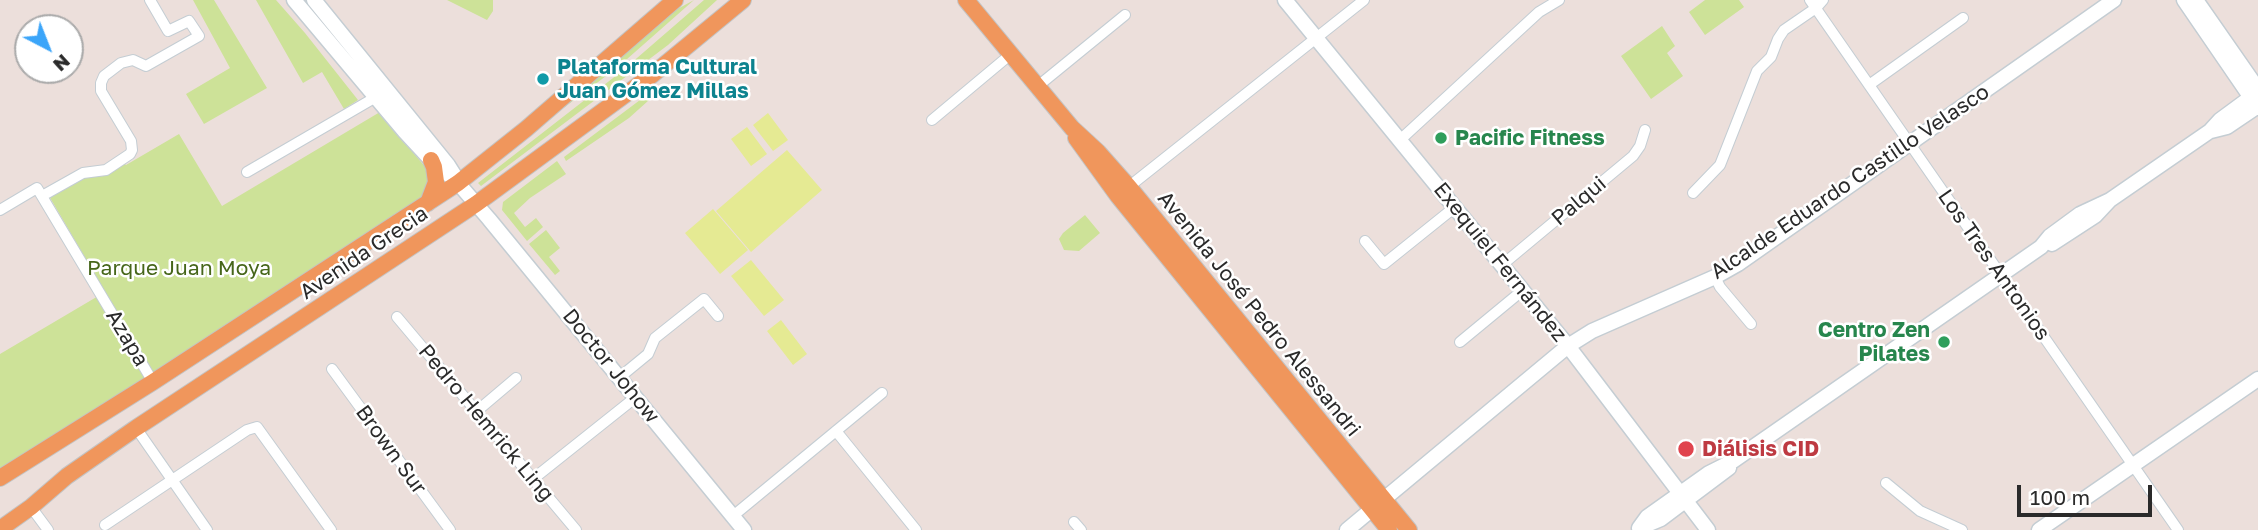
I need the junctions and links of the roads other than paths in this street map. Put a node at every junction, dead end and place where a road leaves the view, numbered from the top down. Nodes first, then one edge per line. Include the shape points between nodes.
1 (150, 0) edge
2 (294, 0) edge
3 (314, 0) edge
4 (675, 0) edge
5 (743, 0) edge
6 (966, 0) edge
7 (1285, 0) edge
8 (1364, 0) edge
9 (1559, 0) edge
10 (2114, 0) edge
11 (2184, 0) edge
12 (2196, 0) edge
13 (1816, 3) edge
14 (1125, 15) dead end
15 (1963, 18) dead end
16 (1317, 39) junction
17 (1011, 54) junction
18 (1869, 85) junction
19 (1038, 86) junction
20 (382, 93) junction
21 (2257, 100) edge
22 (932, 120) dead end
23 (1645, 130) dead end
24 (1400, 141) junction
25 (1910, 143) junction
26 (430, 160) junction
27 (247, 172) dead end
28 (457, 183) junction
29 (1123, 192) junction
30 (1693, 193) dead end
31 (42, 196) junction
32 (428, 203) junction
33 (476, 204) junction
34 (1455, 207) junction
35 (0, 210) edge
36 (1365, 242) dead end
37 (1502, 265) junction
38 (2001, 275) junction
39 (1715, 276) junction
40 (1523, 290) junction
41 (718, 316) dead end
42 (397, 317) dead end
43 (1751, 324) dead end
44 (1460, 342) dead end
45 (1568, 346) junction
46 (332, 369) dead end
47 (620, 377) junction
48 (516, 378) dead end
49 (2258, 379) edge
50 (153, 382) junction
51 (882, 393) dead end
52 (636, 397) junction
53 (477, 411) junction
54 (136, 428) junction
55 (836, 431) junction
56 (2134, 466) junction
57 (0, 478) edge
58 (533, 479) junction
59 (171, 480) junction
60 (1886, 483) dead end
61 (1683, 497) junction
62 (1378, 504) junction
63 (31, 507) junction
64 (733, 516) junction
65 (105, 525) dead end
66 (0, 529) edge
67 (1638, 529) edge
68 (48, 530) edge
69 (207, 530) edge
70 (331, 530) edge
71 (450, 530) edge
72 (576, 530) edge
73 (744, 530) edge
74 (916, 530) edge
75 (1347, 530) edge
76 (1389, 530) edge
77 (1409, 530) edge
78 (1708, 530) edge
79 (1962, 530) edge
80 (2039, 530) edge
81 (2178, 530) edge

1 - 31 street via 168,32 189,20 199,36 146,66 133,60 104,76 101,91 131,141 130,154 106,170 83,173
2 - 20 street
3 - 20 street
4 - 28 main road, Avenida Grecia
5 - 33 main road, Avenida Grecia via 652,75
6 - 17 main road, Avenida José Pedro Alessandri
7 - 16 street, Exequiel Fernández
8 - 16 street
9 - 24 street via 1539,12
10 - 25 street, Alcalde Eduardo Castillo Velasco
11 - 21 street
12 - 21 street
13 - 18 street, Los Tres Antonios
13 - 30 street via 1784,30 1771,57 1757,71 1720,165
14 - 19 street
15 - 18 street
16 - 24 street, Exequiel Fernández
16 - 29 street
17 - 19 main road, Avenida José Pedro Alessandri
17 - 22 street
18 - 25 street, Los Tres Antonios
19 - 29 main road, Avenida José Pedro Alessandri via 1098,152
20 - 26 street
20 - 27 street
20 - 28 street via 448,165
21 - 38 street via 2220,120 2110,200 2080,214
23 - 37 street, Palqui via 1633,156
24 - 34 street, Exequiel Fernández
25 - 38 street, Los Tres Antonios
25 - 39 street, Alcalde Eduardo Castillo Velasco
26 - 28 street
26 - 32 main road via 436,182
28 - 32 main road, Avenida Grecia
28 - 33 street, Doctor Johow
29 - 62 main road, Avenida José Pedro Alessandri
31 - 35 street via 37,188
31 - 50 street, Azapa
32 - 50 main road, Avenida Grecia
33 - 47 street, Doctor Johow
33 - 54 main road, Avenida Grecia
34 - 36 street via 1384,264
34 - 37 street, Exequiel Fernández
37 - 40 street, Exequiel Fernández
38 - 56 street, Los Tres Antonios
38 - 61 street via 1733,461 1724,474
39 - 43 street
39 - 45 street, Alcalde Eduardo Castillo Velasco
40 - 44 street
40 - 45 street, Exequiel Fernández
41 - 47 street via 704,299 655,338 648,354
42 - 53 street, Pedro Hemrick Ling
45 - 61 street, Exequiel Fernández
45 - 62 street, Alcalde Eduardo Castillo Velasco
46 - 71 street, Brown Sur
47 - 52 street, Doctor Johow
48 - 53 street
49 - 56 street
50 - 57 main road, Avenida Grecia
51 - 55 street
52 - 58 street
52 - 64 street, Doctor Johow
53 - 58 street, Pedro Hemrick Ling
54 - 59 street
54 - 63 main road, Avenida Grecia
55 - 64 street
55 - 74 street
56 - 80 street
56 - 81 street, Los Tres Antonios
58 - 72 street, Pedro Hemrick Ling
59 - 65 street
59 - 69 street
59 - 70 street via 257,428
60 - 79 street via 1927,515
61 - 67 street via 1661,519
61 - 78 street, Exequiel Fernández
62 - 75 street, Alcalde Eduardo Castillo Velasco
62 - 76 main road, Avenida José Pedro Alessandri
62 - 77 main road, Avenida José Pedro Alessandri
63 - 66 main road, Avenida Grecia
63 - 68 street
64 - 73 street, Doctor Johow

